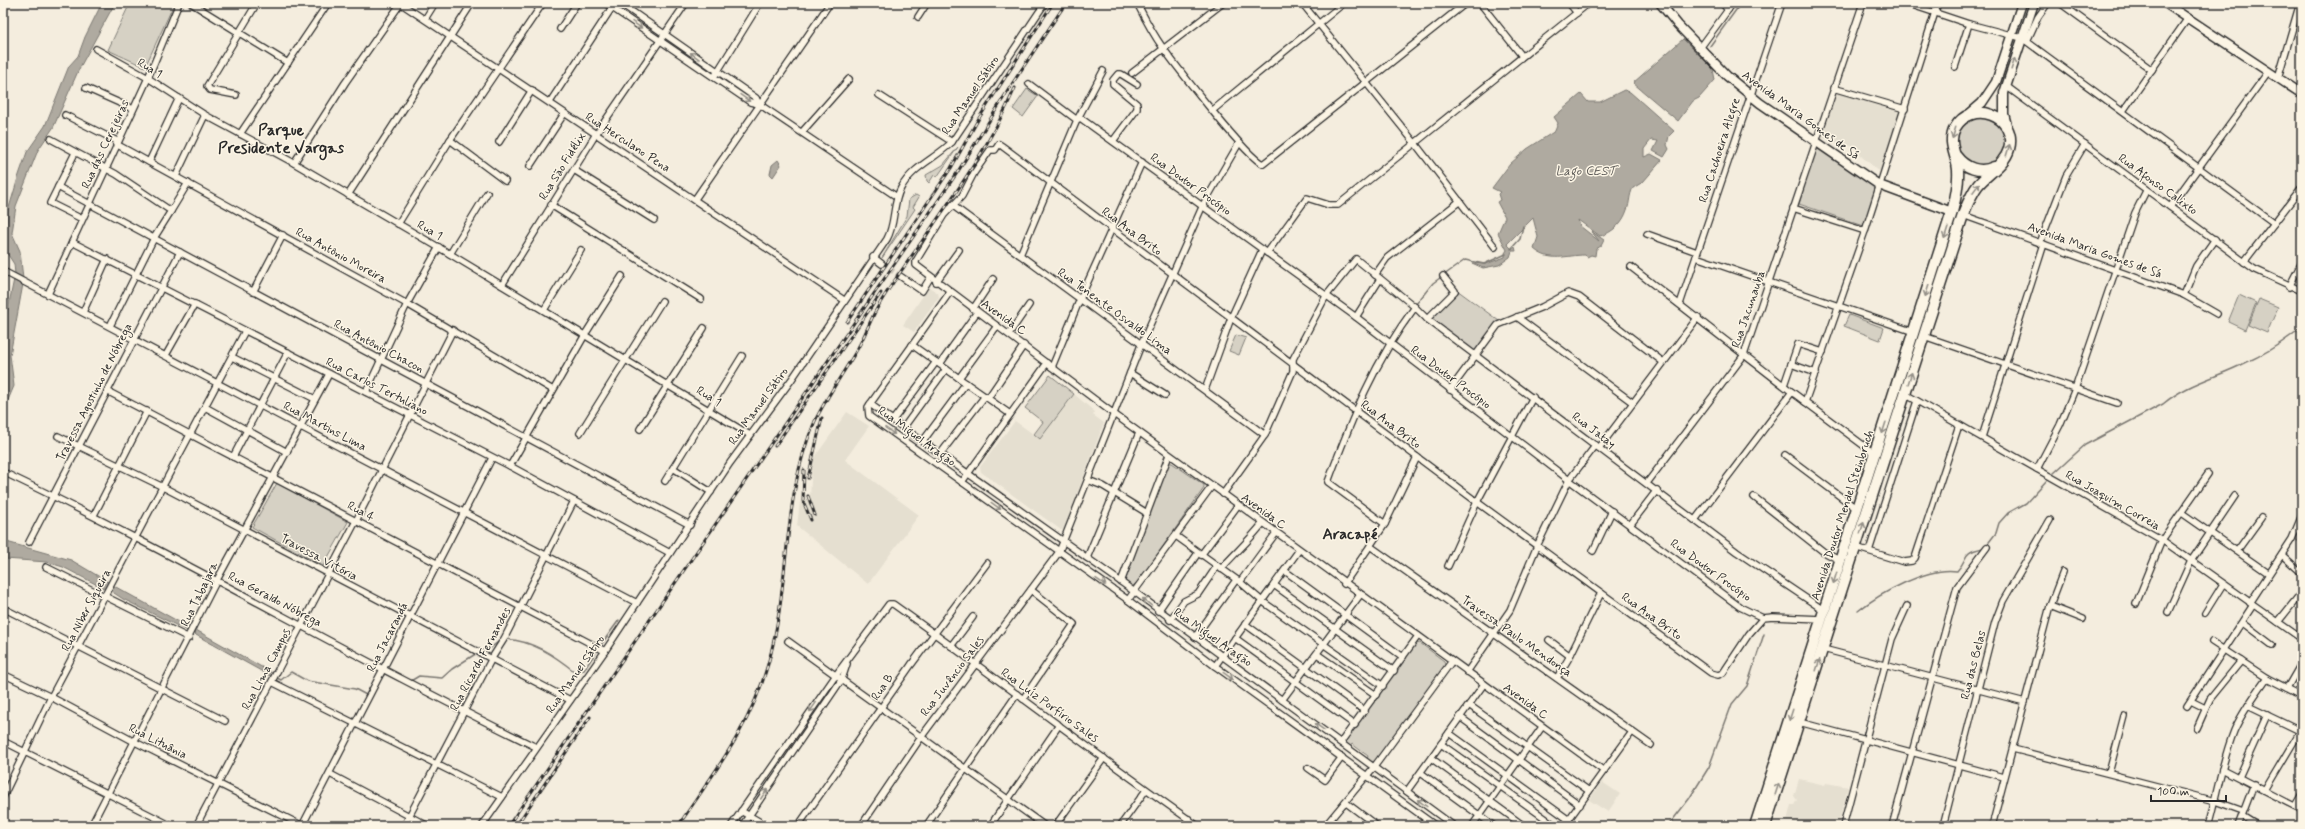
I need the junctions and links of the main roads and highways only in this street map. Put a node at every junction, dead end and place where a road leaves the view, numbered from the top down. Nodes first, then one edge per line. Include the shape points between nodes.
1 (1956, 156) junction
2 (1996, 166) junction
3 (1919, 334) junction
4 (1755, 826) edge
5 (1765, 826) edge

1 - 2 highway via 1973,169 1985,170
2 -> 1 highway via 2003,161 2009,150 2010,138 2001,120 1990,114 1981,112 1968,115 1961,120 1954,131 1952,144
1 -> 3 highway, Avenida Doutor Mendel Steinbruch via 1958,184
3 -> 2 highway, Avenida Doutor Mendel Steinbruch via 1963,215 1978,186
3 -> 4 highway, Avenida Doutor Mendel Steinbruch via 1875,454
5 -> 3 highway, Avenida Doutor Mendel Steinbruch via 1905,394

